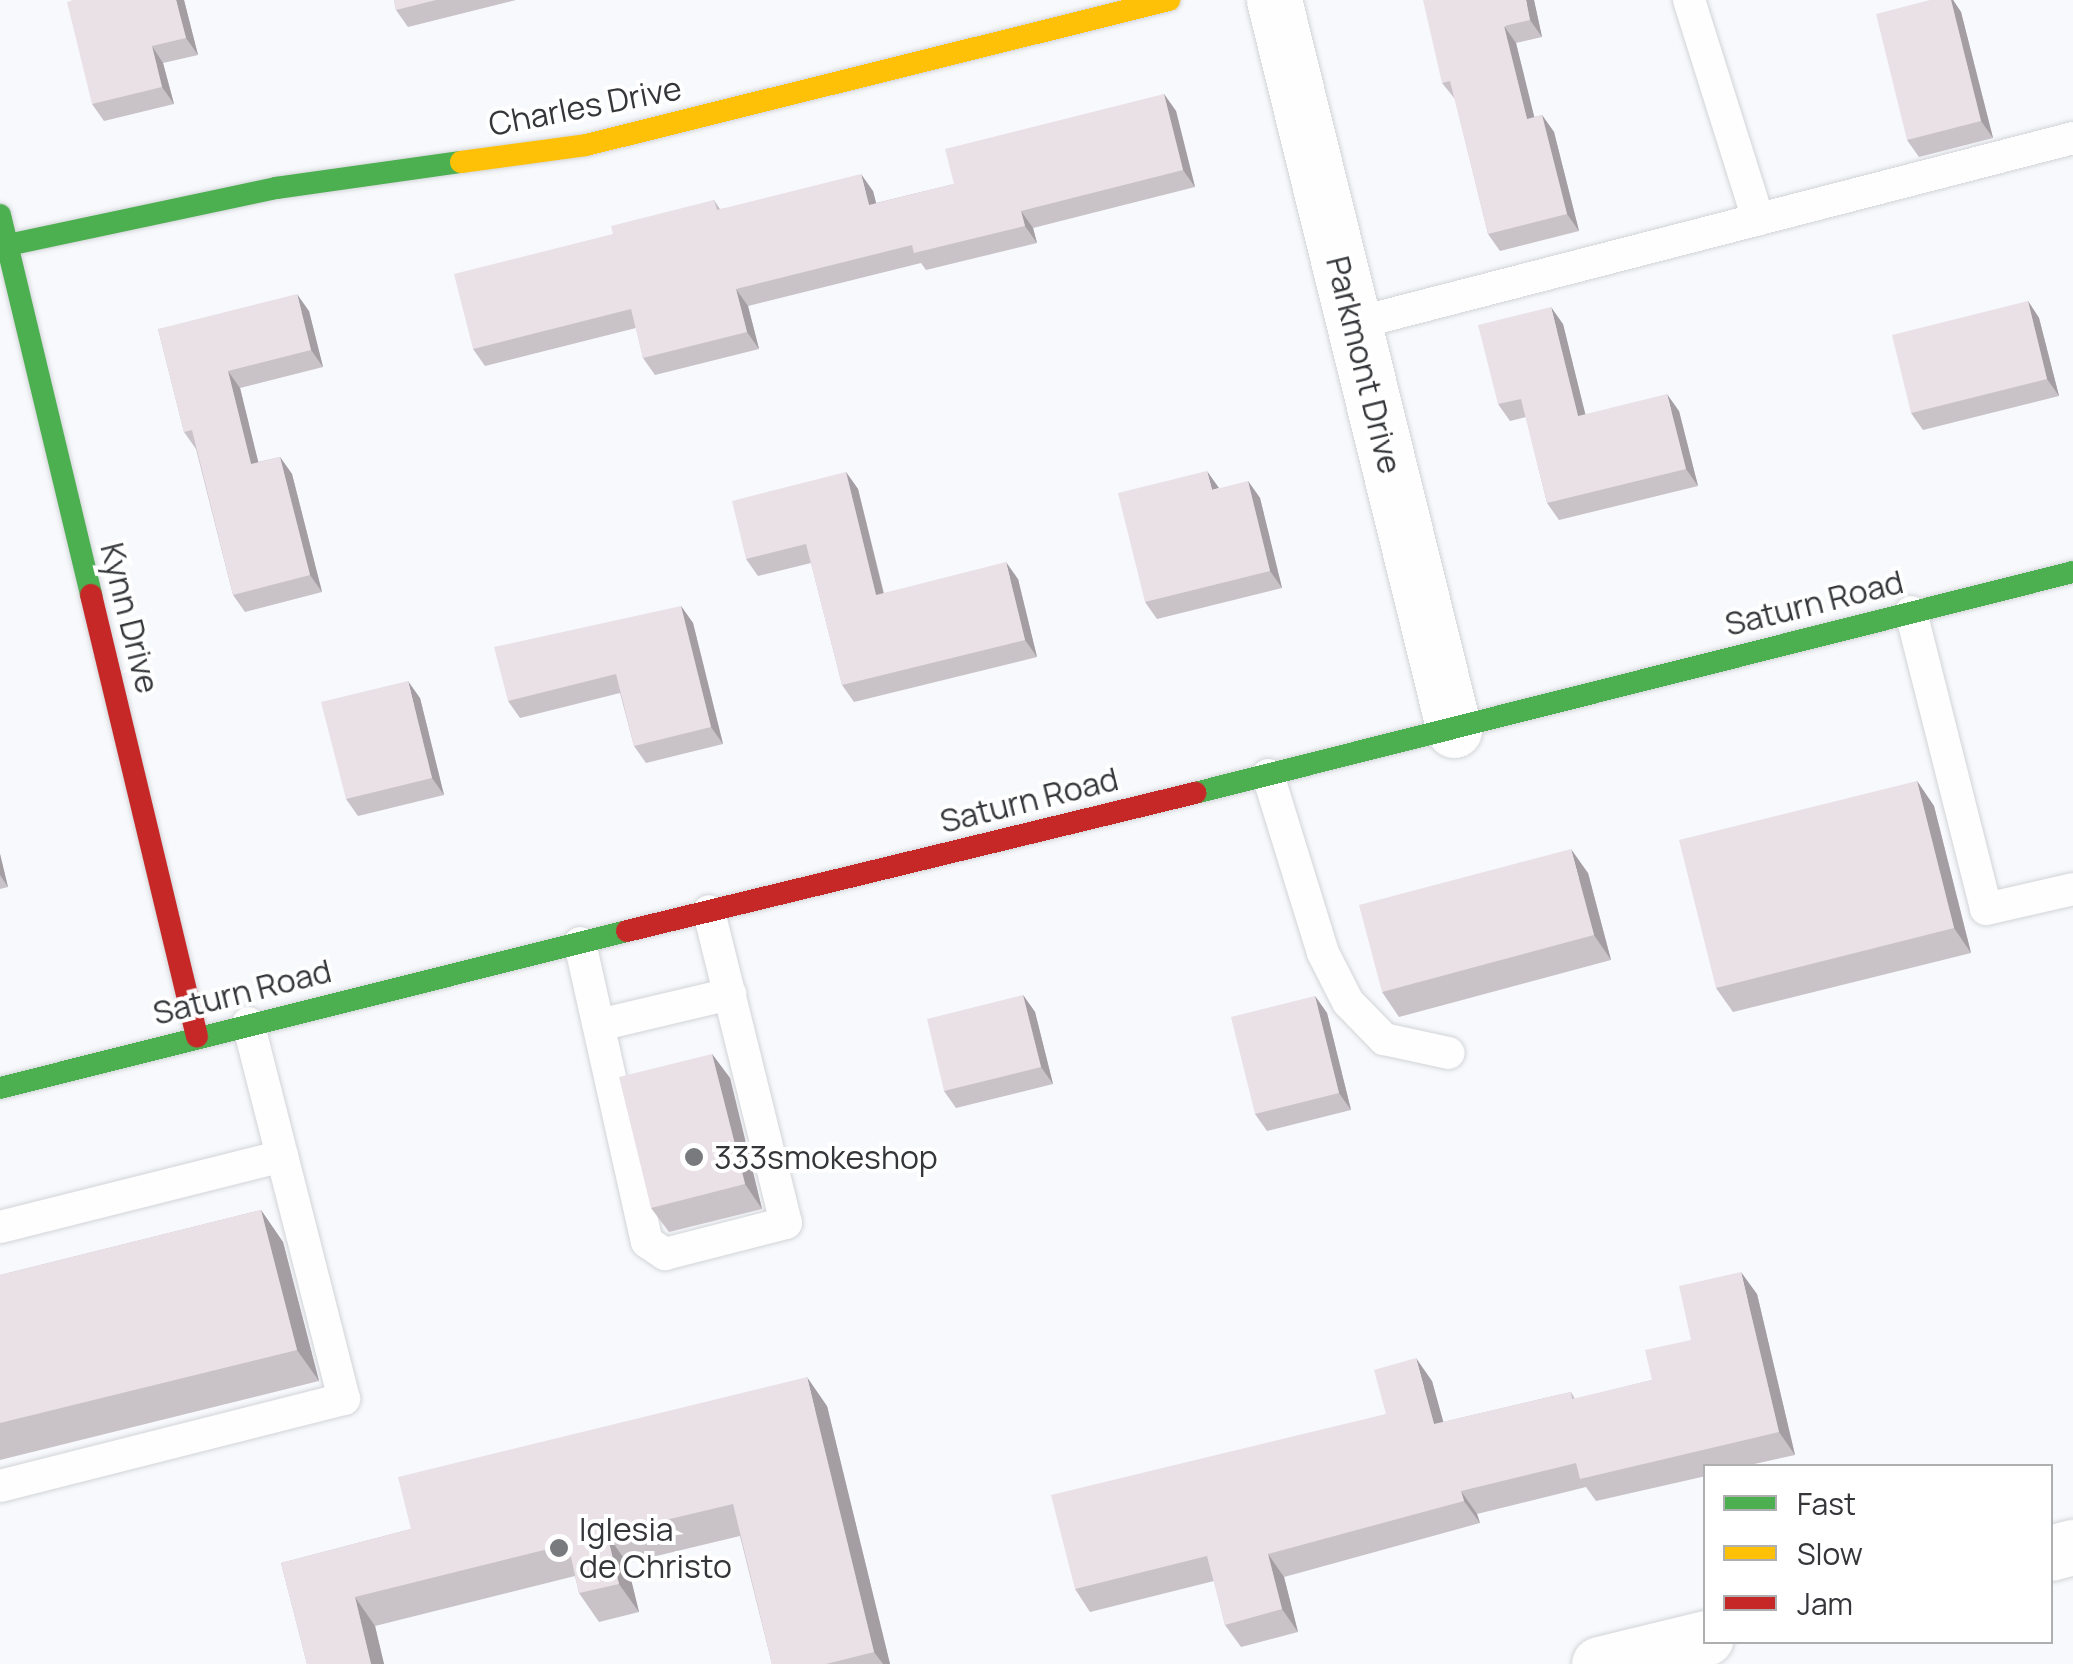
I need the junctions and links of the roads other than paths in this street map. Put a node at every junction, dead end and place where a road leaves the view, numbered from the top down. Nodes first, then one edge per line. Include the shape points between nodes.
1 (1170, 0) edge
2 (1274, 0) edge
3 (1689, 0) edge
4 (2073, 138) edge
5 (0, 215) edge
6 (1758, 219) junction
7 (8, 245) junction
8 (1354, 324) junction
9 (2073, 572) edge
10 (1911, 612) junction
11 (1454, 730) junction
12 (1268, 775) junction
13 (2073, 888) edge
14 (709, 911) junction
15 (580, 942) junction
16 (730, 994) junction
17 (248, 1023) junction
18 (599, 1026) junction
19 (198, 1036) junction
20 (1449, 1053) dead end
21 (0, 1088) edge
22 (282, 1156) junction
23 (0, 1227) edge
24 (0, 1486) edge
25 (1679, 1650) edge
26 (1598, 1664) edge

1 - 7 street, Charles Drive via 586,146 276,188
2 - 8 street, Parkmont Drive
3 - 6 lane
4 - 6 lane
5 - 7 street, Kynn Drive
6 - 8 lane
7 - 19 street, Kynn Drive
8 - 11 street, Parkmont Drive
9 - 10 street, Saturn Road
10 - 11 street, Saturn Road
10 - 13 lane via 1986,910
11 - 12 street, Saturn Road
12 - 14 street, Saturn Road
12 - 20 lane via 1323,953 1348,1002 1384,1039
14 - 15 street, Saturn Road
14 - 16 lane
15 - 17 street, Saturn Road
15 - 18 lane
16 - 18 lane
16 - 18 lane via 786,1223 665,1254 646,1242
17 - 19 street, Saturn Road
17 - 22 lane
19 - 21 street, Saturn Road
22 - 23 lane
22 - 24 lane via 344,1398
25 - 26 street

